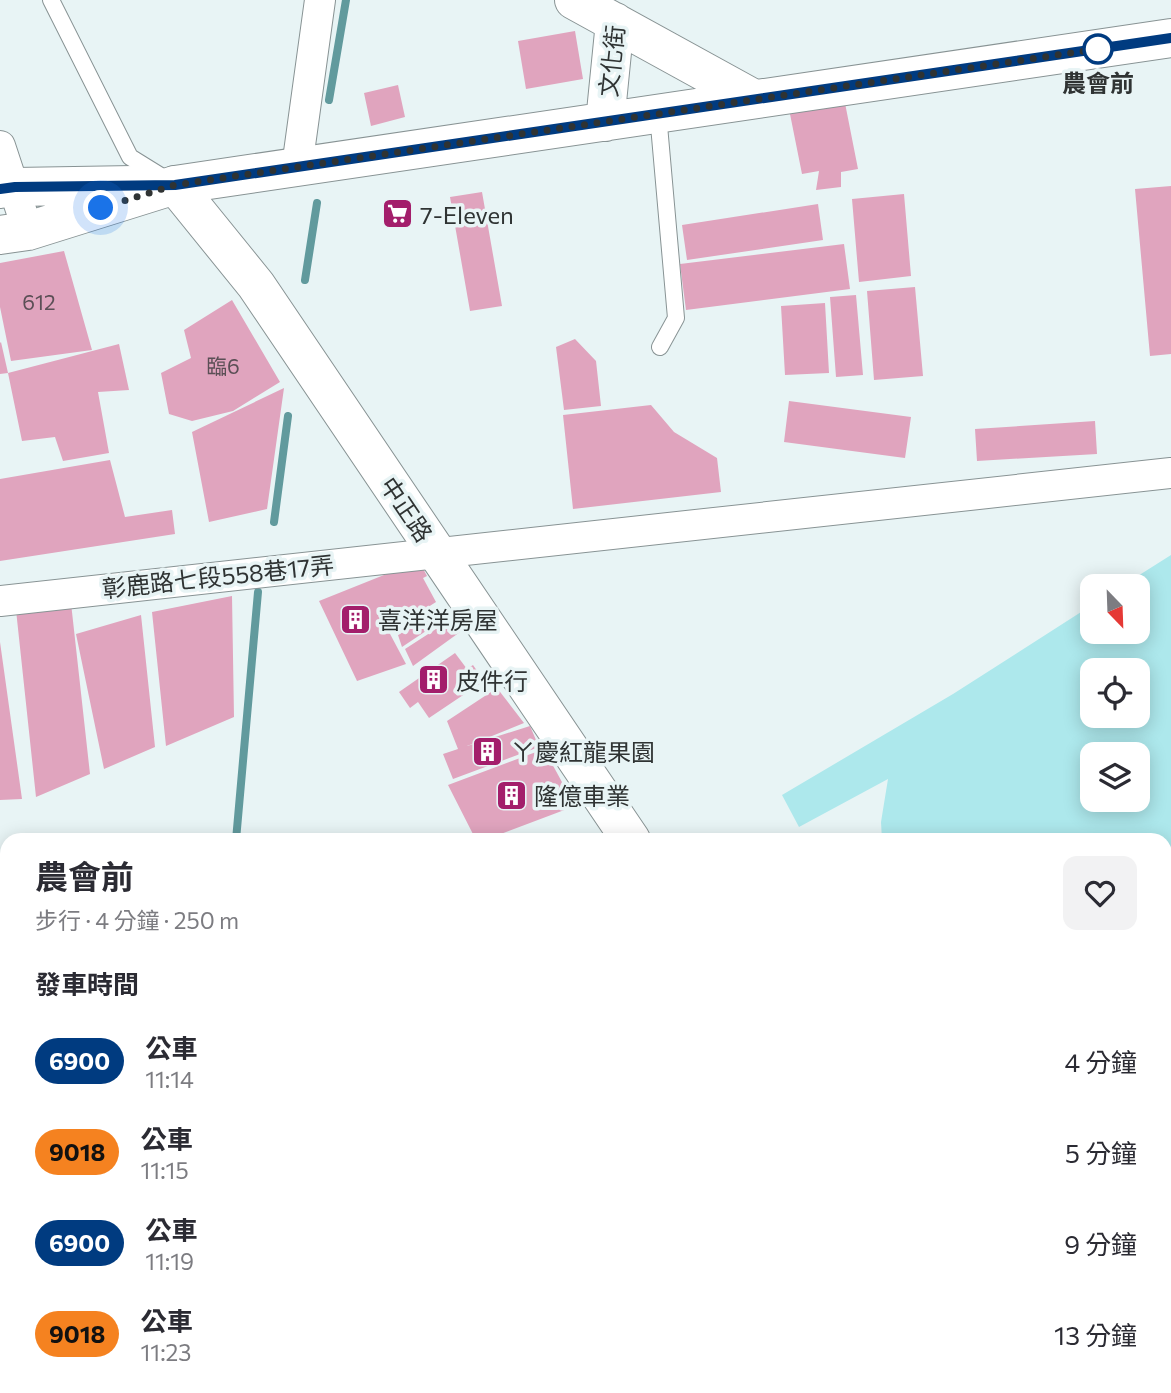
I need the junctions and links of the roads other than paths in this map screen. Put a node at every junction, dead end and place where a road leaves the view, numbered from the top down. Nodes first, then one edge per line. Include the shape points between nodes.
1 (51, 0) edge
2 (320, 0) edge
3 (573, 0) edge
4 (616, 11) edge
5 (1171, 38) edge
6 (754, 99) junction
7 (658, 114) junction
8 (605, 121) junction
9 (0, 146) edge
10 (298, 167) junction
11 (175, 185) junction
12 (7, 188) edge
13 (14, 233) edge
14 (660, 347) dead end
15 (1171, 473) edge
16 (435, 552) junction
17 (0, 601) edge
18 (626, 833) edge

1 - 11 lane via 130,156
2 - 10 street
3 - 4 street
4 - 6 street
4 - 8 street, 文化街
5 - 6 street
6 - 7 street
7 - 8 street
7 - 14 lane via 676,318
8 - 10 street
9 - 12 street
10 - 11 street
11 - 12 street
11 - 13 street
11 - 16 street, 中正路 via 256,285
12 - 13 street
15 - 16 street, 彰鹿路七段558巷17弄
16 - 17 street, 彰鹿路七段558巷17弄
16 - 18 street, 中正路

